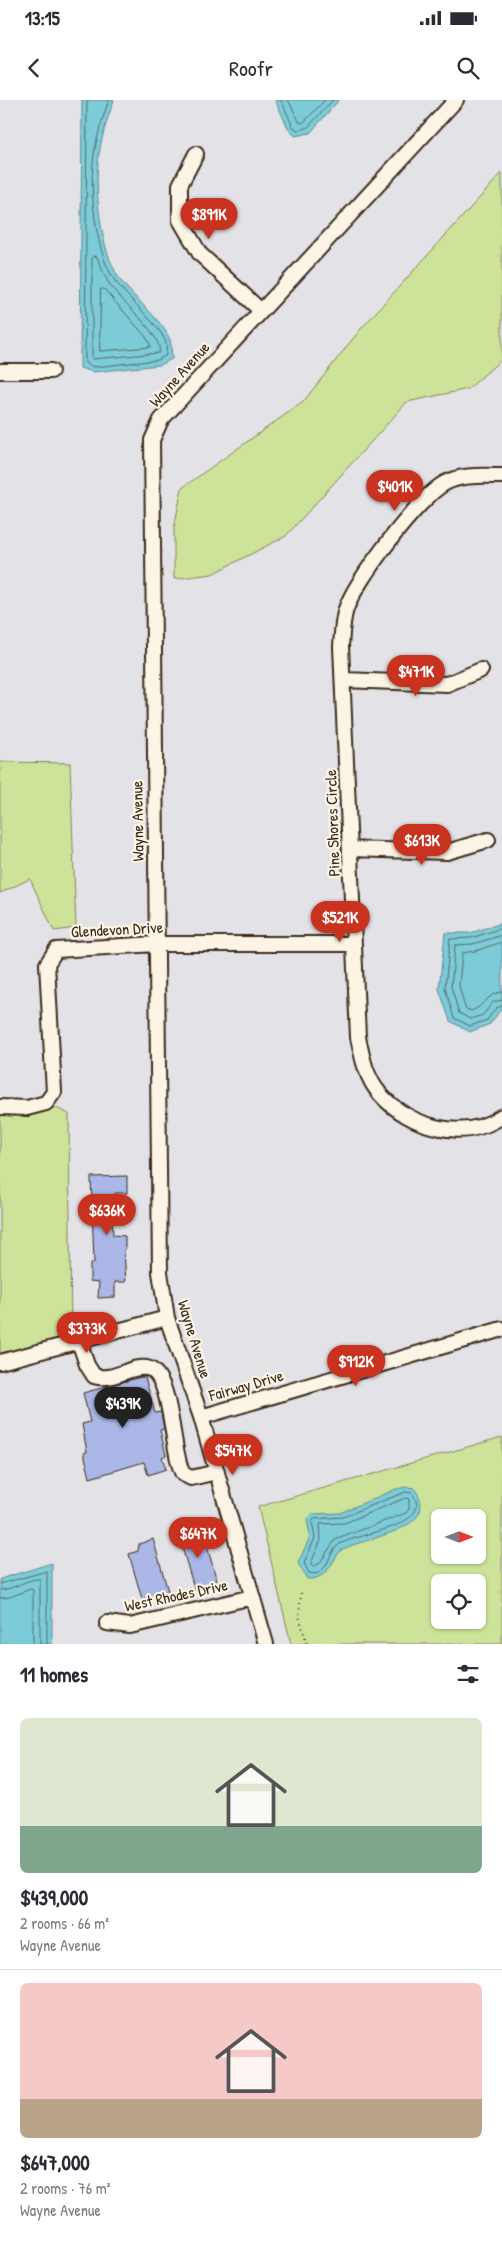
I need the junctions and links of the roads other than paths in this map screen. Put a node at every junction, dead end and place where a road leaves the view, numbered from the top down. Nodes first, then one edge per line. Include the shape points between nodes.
1 (456, 100) edge
2 (196, 154) dead end
3 (260, 310) junction
4 (0, 371) edge
5 (51, 371) dead end
6 (502, 476) edge
7 (481, 670) dead end
8 (344, 680) junction
9 (488, 840) dead end
10 (350, 849) junction
11 (156, 944) junction
12 (354, 944) junction
13 (0, 1107) edge
14 (502, 1116) edge
15 (167, 1318) junction
16 (502, 1329) edge
17 (79, 1341) junction
18 (0, 1362) edge
19 (201, 1416) junction
20 (217, 1472) junction
21 (252, 1597) junction
22 (106, 1623) dead end
23 (266, 1644) edge

1 - 3 street, Wayne Avenue
2 - 3 street via 180,186 180,220 200,254
3 - 11 street, Wayne Avenue via 161,420 152,440
4 - 5 street
6 - 8 street, Pine Shores Circle via 469,476 448,482 419,503 360,580 346,608 341,647
7 - 8 street via 447,684
8 - 10 street, Pine Shores Circle
9 - 10 street via 447,852
10 - 12 street, Pine Shores Circle
11 - 12 street, Glendevon Drive
11 - 13 street, Glendevon Drive via 56,950 47,964 54,1092 46,1103 27,1108
11 - 15 street, Wayne Avenue via 160,1272
12 - 14 street, Pine Shores Circle via 358,1037 366,1072 379,1093 397,1110 418,1122 444,1129 466,1129
15 - 17 street
15 - 19 street, Wayne Avenue
16 - 19 street, Fairway Drive
17 - 18 street
17 - 20 street via 94,1376 113,1377 143,1368 156,1372 162,1383 183,1474 191,1478
19 - 20 street, Wayne Avenue
20 - 21 street, Wayne Avenue
21 - 22 street, West Rhodes Drive via 130,1626
21 - 23 street, Wayne Avenue

